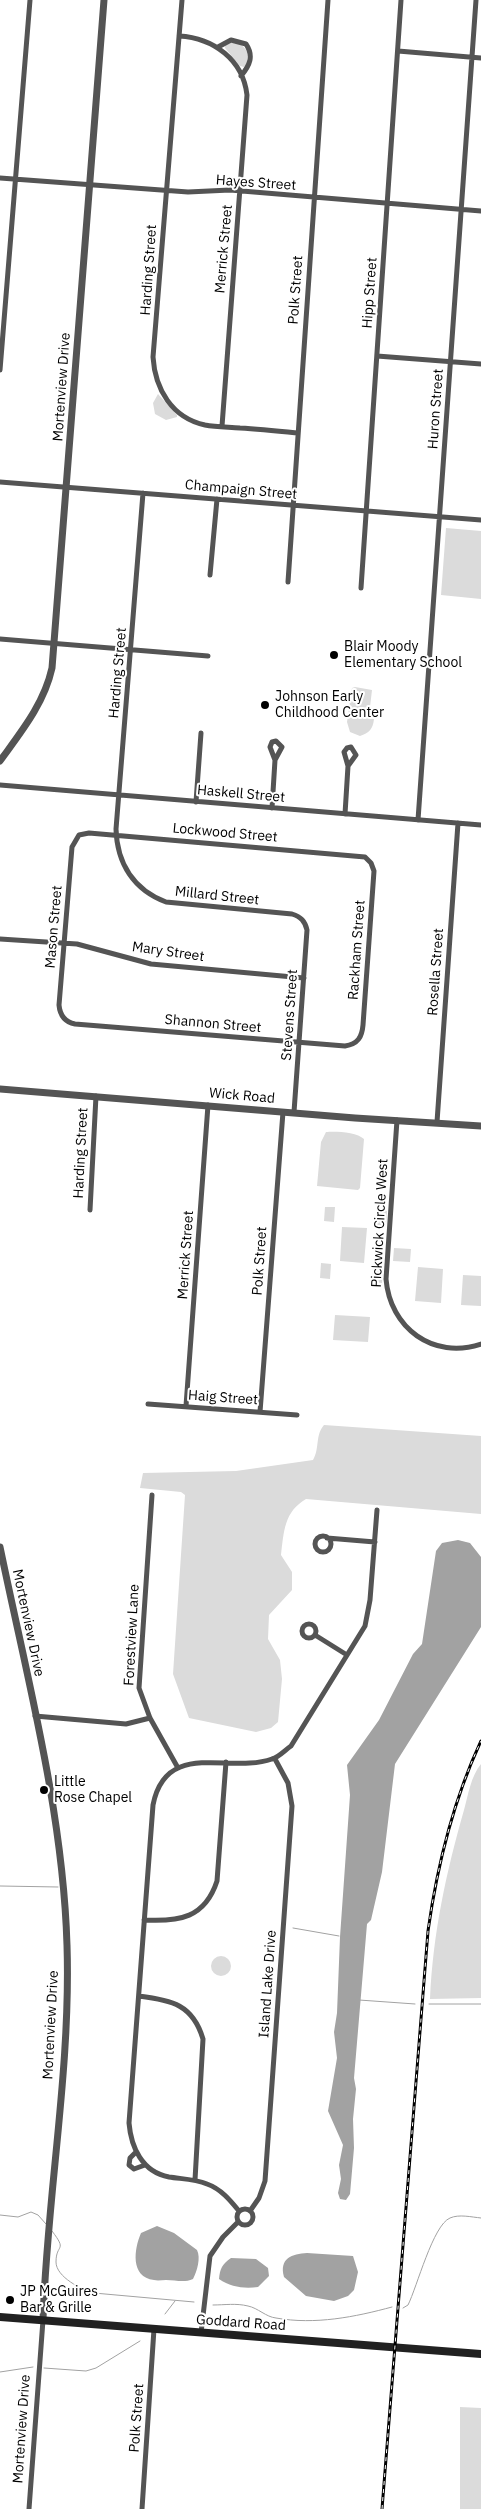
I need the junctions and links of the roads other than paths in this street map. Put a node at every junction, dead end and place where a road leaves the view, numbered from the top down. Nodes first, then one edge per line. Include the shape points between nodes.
1 (30, 0) edge
2 (104, 0) edge
3 (182, 0) edge
4 (328, 0) edge
5 (401, 0) edge
6 (476, 0) edge
7 (179, 36) junction
8 (218, 47) junction
9 (398, 51) junction
10 (472, 57) junction
11 (481, 58) edge
12 (241, 76) junction
13 (0, 178) edge
14 (15, 179) junction
15 (90, 185) junction
16 (166, 191) junction
17 (241, 191) junction
18 (314, 198) junction
19 (387, 203) junction
20 (461, 209) junction
21 (481, 211) edge
22 (377, 356) junction
23 (450, 362) junction
24 (481, 364) edge
25 (0, 370) edge
26 (222, 426) junction
27 (297, 433) junction
28 (0, 482) edge
29 (67, 487) junction
30 (143, 492) junction
31 (217, 499) junction
32 (292, 505) junction
33 (366, 511) junction
34 (439, 517) junction
35 (481, 520) edge
36 (210, 575) dead end
37 (288, 582) dead end
38 (361, 588) dead end
39 (0, 639) edge
40 (55, 644) junction
41 (131, 650) junction
42 (208, 656) dead end
43 (201, 733) dead end
44 (275, 760) dead end
45 (0, 761) edge
46 (348, 766) dead end
47 (0, 785) edge
48 (119, 796) junction
49 (196, 802) junction
50 (272, 808) junction
51 (345, 814) junction
52 (418, 820) junction
53 (458, 823) junction
54 (481, 825) edge
55 (116, 835) junction
56 (77, 837) joint
57 (370, 861) joint
58 (302, 920) joint
59 (0, 939) edge
60 (64, 943) junction
61 (304, 978) junction
62 (65, 1020) joint
63 (358, 1040) joint
64 (300, 1042) junction
65 (0, 1089) edge
66 (96, 1096) junction
67 (208, 1105) junction
68 (283, 1112) junction
69 (294, 1112) junction
70 (397, 1120) junction
71 (437, 1122) junction
72 (481, 1126) edge
73 (90, 1210) dead end
74 (481, 1344) edge
75 (148, 1404) dead end
76 (186, 1406) junction
77 (260, 1412) junction
78 (297, 1415) dead end
79 (152, 1495) dead end
80 (377, 1510) dead end
81 (327, 1538) dead end
82 (375, 1542) junction
83 (0, 1547) edge
84 (315, 1635) dead end
85 (347, 1655) junction
86 (34, 1716) junction
87 (150, 1718) junction
88 (275, 1759) junction
89 (226, 1762) junction
90 (178, 1768) junction
91 (144, 1920) junction
92 (139, 1996) junction
93 (136, 2152) junction
94 (144, 2165) junction
95 (195, 2180) junction
96 (239, 2211) junction
97 (250, 2211) junction
98 (238, 2222) junction
99 (0, 2317) edge
100 (43, 2320) junction
101 (154, 2329) junction
102 (201, 2333) junction
103 (481, 2354) edge
104 (28, 2509) edge
105 (142, 2509) edge

1 - 14 street
2 - 15 street, Mortenview Drive
3 - 7 street, Harding Street
4 - 18 street, Polk Street
5 - 9 street, Hipp Street
6 - 10 street, Huron Street
7 - 8 street, Merrick Street via 203,40
7 - 16 street, Harding Street
8 - 12 street, Merrick Street via 231,59
8 - 12 street via 231,40 246,44 251,59
9 - 10 street
9 - 19 street, Hipp Street
10 - 11 street
10 - 20 street, Huron Street
12 - 17 street, Merrick Street via 247,90 248,105
13 - 14 street, Hayes Street
14 - 15 street, Hayes Street
14 - 25 street
15 - 16 street, Hayes Street
15 - 29 street, Mortenview Drive
16 - 17 street, Hayes Street
16 - 26 street, Harding Street via 153,357 156,378 165,397 179,413 197,423
17 - 18 street, Hayes Street
17 - 26 street, Merrick Street
18 - 19 street, Hayes Street
18 - 27 street, Polk Street
19 - 20 street, Hayes Street
19 - 22 street, Hipp Street
20 - 21 street, Hayes Street
20 - 23 street, Huron Street
22 - 23 street
22 - 33 street, Hipp Street
23 - 24 street
23 - 34 street, Huron Street
26 - 27 street, Harding Street
27 - 32 street, Polk Street
28 - 29 street, Champaign Street
29 - 30 street, Champaign Street
29 - 40 street, Mortenview Drive
30 - 31 street, Champaign Street
30 - 41 street, Harding Street
31 - 32 street, Champaign Street
31 - 36 street
32 - 33 street, Champaign Street
32 - 37 street, Polk Street
33 - 34 street, Champaign Street
33 - 38 street, Hipp Street
34 - 35 street, Champaign Street
34 - 52 street, Huron Street
39 - 40 street
40 - 41 street
40 - 45 street, Mortenview Drive via 44,696
41 - 42 street
41 - 48 street, Harding Street
43 - 49 street
44 - 50 street
46 - 51 street
47 - 48 street, Haskell Street
48 - 49 street, Haskell Street
48 - 55 street, Millard Street
49 - 50 street, Haskell Street
50 - 51 street, Haskell Street
51 - 52 street, Haskell Street
52 - 53 street, Haskell Street
53 - 54 street, Haskell Street
53 - 71 street, Rosella Street
55 - 56 street, Lockwood Street via 89,833
55 - 57 street, Lockwood Street via 360,855
55 - 58 street, Millard Street via 119,854 128,873 142,889 158,899 175,904 292,914
56 - 60 street, Mason Street via 72,847
57 - 63 street, Rackham Street via 374,871 363,1025
58 - 61 street, Stevens Street via 307,930
59 - 60 street, Mary Street
60 - 61 street, Mary Street via 89,946 151,964
60 - 62 street, Mason Street via 59,1005
61 - 64 street, Stevens Street
62 - 64 street, Shannon Street via 75,1024
63 - 64 street, Shannon Street via 345,1046
64 - 69 street, Stevens Street
65 - 66 street, Wick Road
66 - 67 street, Wick Road
66 - 73 street, Harding Street
67 - 68 street, Wick Road
67 - 76 street, Merrick Street
68 - 69 street, Wick Road
68 - 77 street, Polk Street
69 - 70 street, Wick Road
70 - 71 street, Wick Road
70 - 74 street, Pickwick Circle West via 386,1279 388,1296 400,1321 411,1332 431,1343 455,1348
71 - 72 street, Wick Road
75 - 76 street, Haig Street
76 - 77 street, Haig Street
77 - 78 street, Haig Street
79 - 87 street, Forestview Lane via 138,1677 142,1701
80 - 82 street
81 - 82 street
82 - 85 street via 369,1613
83 - 86 street, Mortenview Drive
84 - 85 street
85 - 88 street via 291,1746
86 - 87 street via 126,1724
86 - 100 street, Mortenview Drive via 60,1847 67,1946 65,2032
87 - 90 street, Forestview Lane
88 - 89 street via 254,1764
88 - 97 street, Island Lake Drive via 288,1783 292,1806 265,2181 260,2198
89 - 90 street via 195,1762
89 - 91 street via 217,1881 213,1891 199,1910 181,1919
90 - 91 street via 162,1784 154,1801
91 - 92 street
92 - 93 street via 129,2123
92 - 95 street via 174,2003 193,2017 202,2033 204,2063
93 - 94 street
93 - 94 street via 129,2165 134,2169
94 - 95 street via 166,2177
95 - 96 street via 219,2190
96 - 97 street
96 - 98 street
97 - 98 street via 250,2223
98 - 102 street via 210,2256
99 - 100 main road, Goddard Road
100 - 101 main road, Goddard Road
100 - 104 street, Mortenview Drive
101 - 102 main road, Goddard Road
101 - 105 street, Polk Street
102 - 103 main road, Goddard Road

